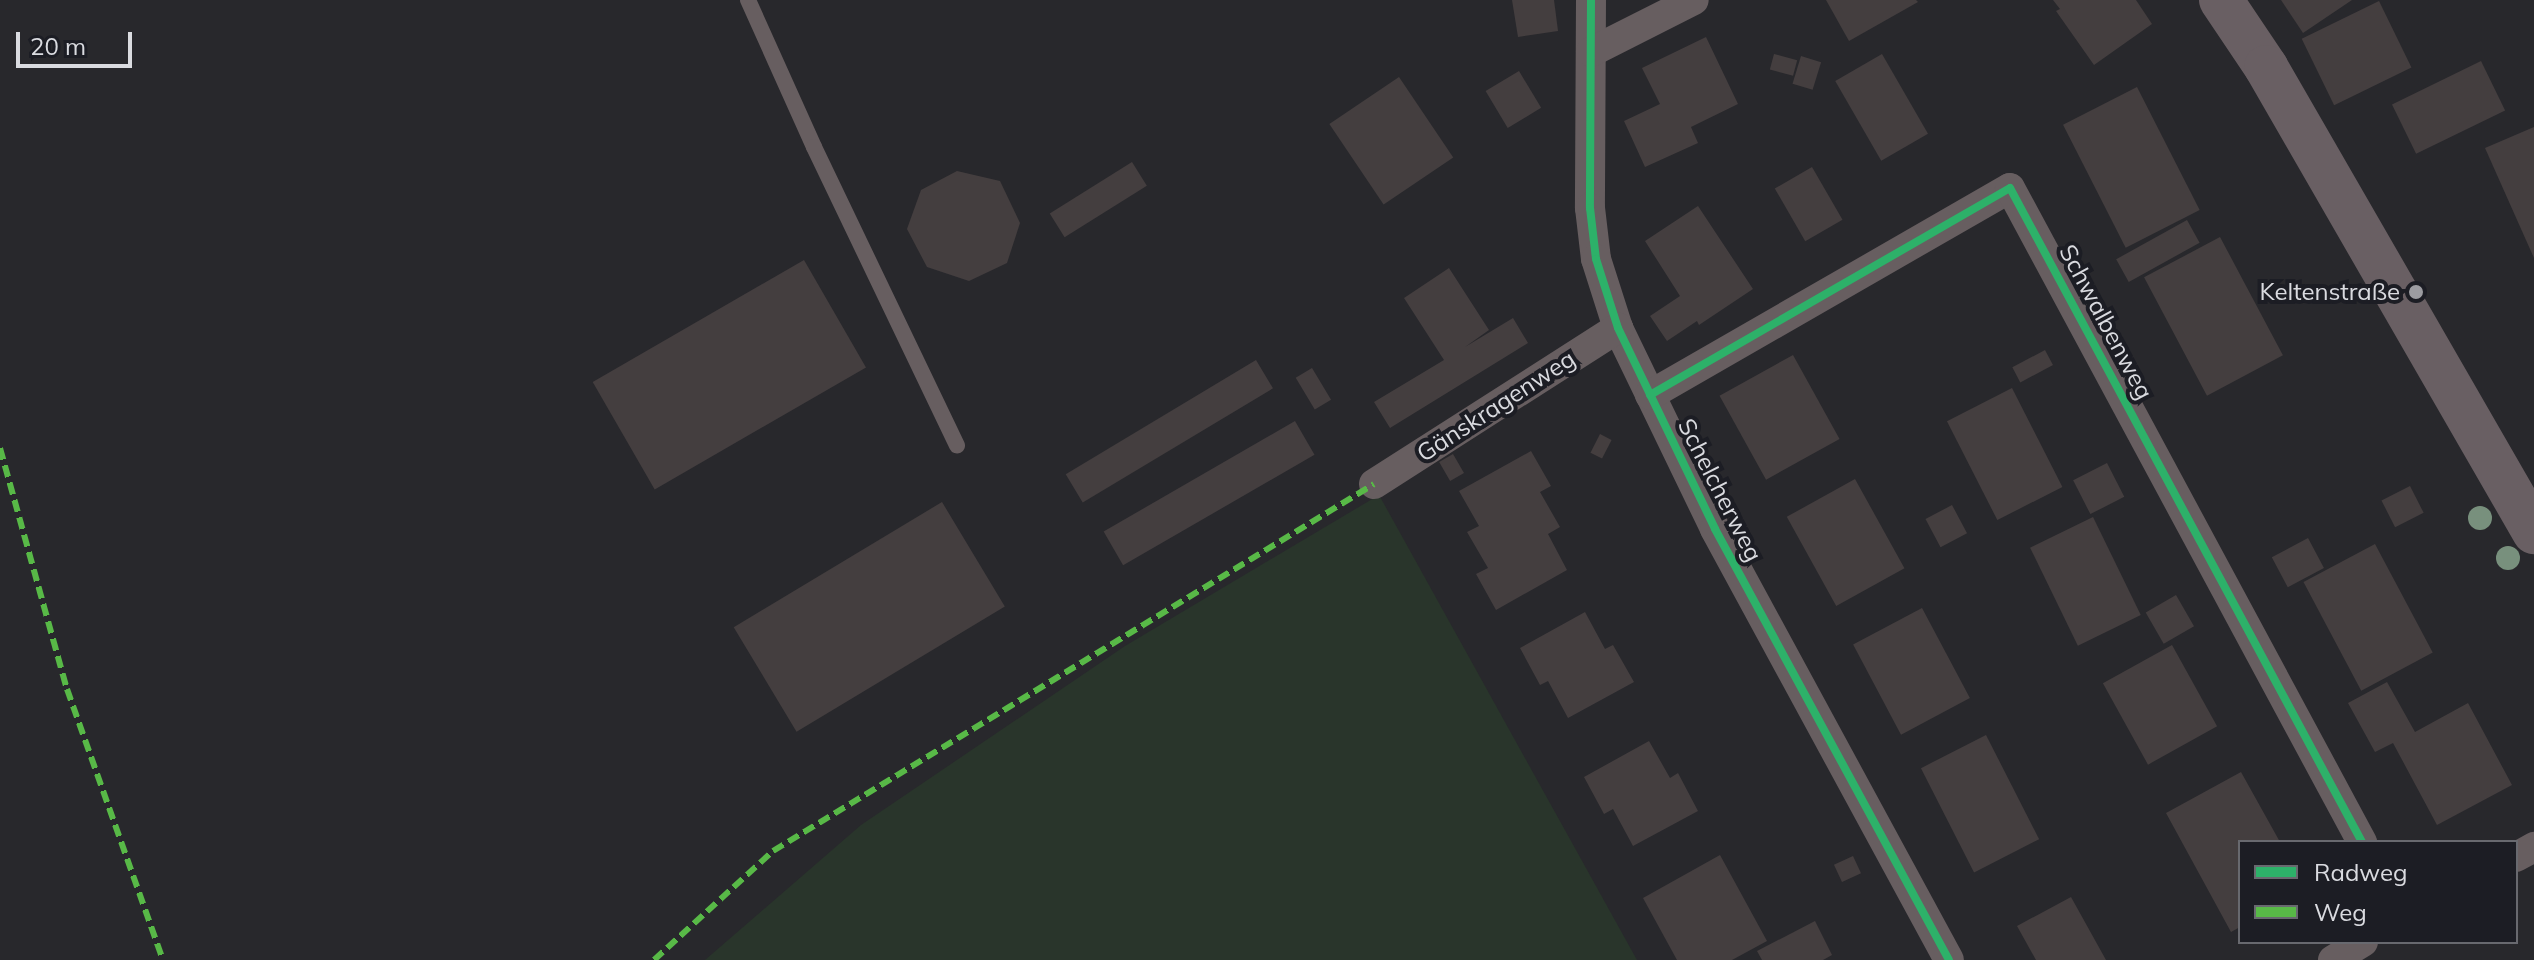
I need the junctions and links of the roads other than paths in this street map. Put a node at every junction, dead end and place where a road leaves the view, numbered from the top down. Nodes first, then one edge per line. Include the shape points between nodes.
1 (748, 0) edge
2 (1591, 0) edge
3 (1694, 0) edge
4 (2221, 0) edge
5 (1591, 52) junction
6 (1618, 328) junction
7 (1650, 395) junction
8 (957, 446) dead end
9 (1374, 484) dead end
10 (2530, 516) edge
11 (2361, 840) edge
12 (2360, 944) edge
13 (1949, 960) edge
14 (2333, 960) edge

1 - 8 lane
2 - 5 street, Schelcherweg
3 - 5 street
4 - 10 main road via 2266,67
5 - 6 street, Schelcherweg via 1590,208 1596,259
6 - 7 street, Schelcherweg
6 - 9 street, Gänskragenweg
7 - 11 street, Schwalbenweg via 2010,188
7 - 13 street, Schelcherweg via 1722,543
12 - 14 street

